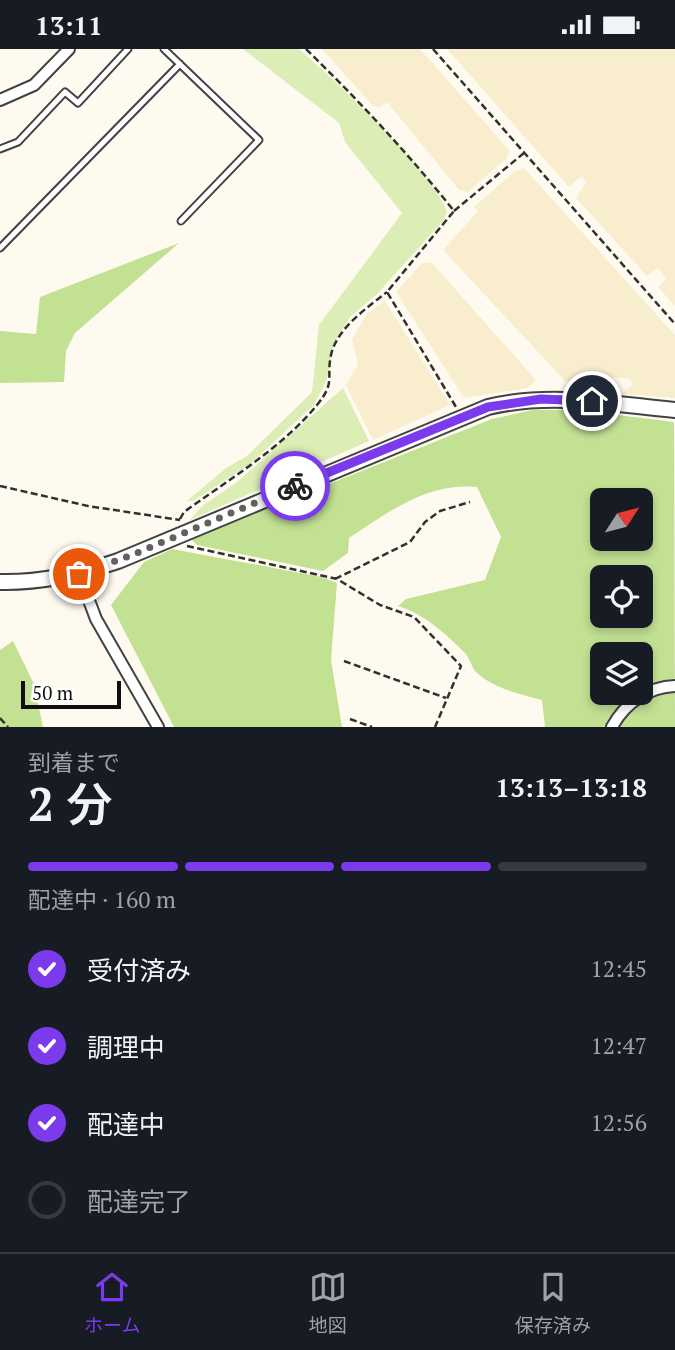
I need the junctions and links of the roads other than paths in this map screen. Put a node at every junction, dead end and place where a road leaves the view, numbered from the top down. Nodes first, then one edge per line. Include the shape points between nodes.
1 (69, 49) edge
2 (128, 49) edge
3 (164, 49) edge
4 (180, 64) junction
5 (0, 100) edge
6 (0, 149) edge
7 (181, 221) dead end
8 (0, 248) edge
9 (675, 410) edge
10 (79, 574) junction
11 (0, 582) edge
12 (675, 686) edge
13 (158, 727) edge
14 (612, 727) edge

1 - 5 street via 34,85
2 - 6 lane via 78,103 65,92 18,142
3 - 4 lane
4 - 7 lane via 259,141
4 - 8 lane
9 - 10 street via 541,399 512,401 462,415
10 - 11 street
10 - 13 street via 96,619
12 - 14 street via 657,687 642,695

